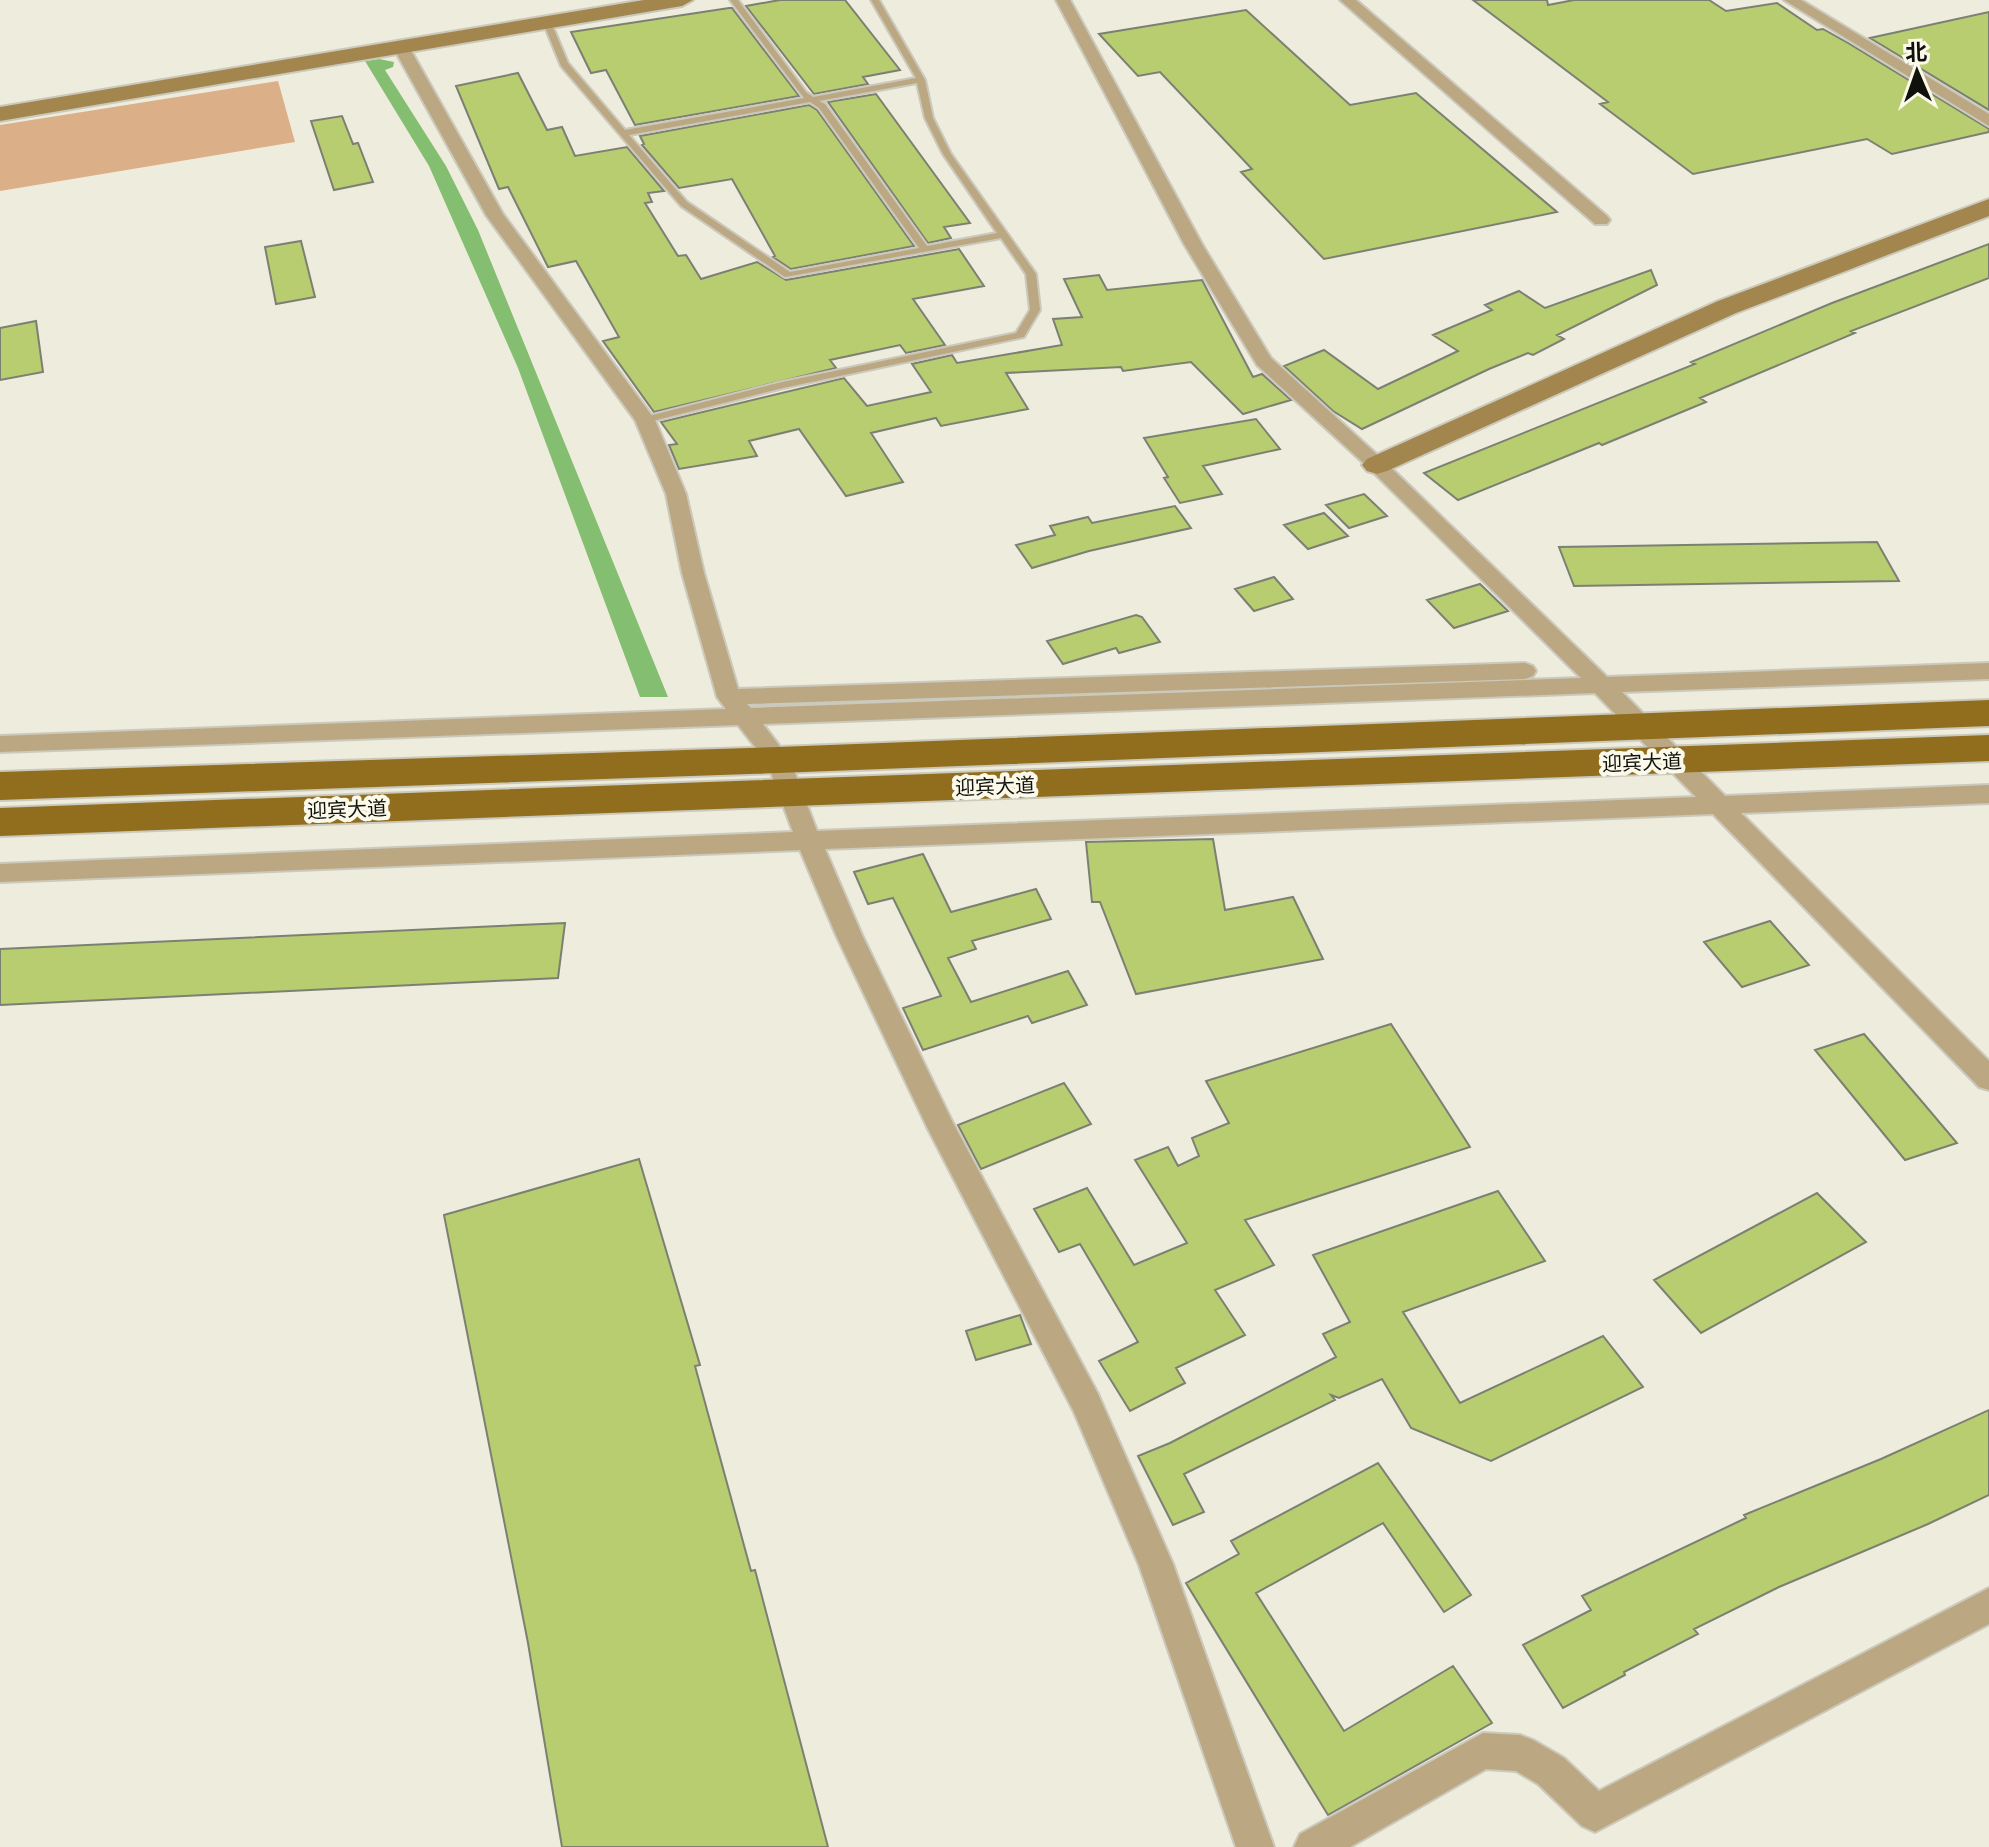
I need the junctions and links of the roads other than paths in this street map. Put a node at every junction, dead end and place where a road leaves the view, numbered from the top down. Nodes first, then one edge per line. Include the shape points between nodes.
1 (682, 0) edge
2 (734, 0) edge
3 (875, 0) edge
4 (1063, 0) edge
5 (1347, 0) edge
6 (1791, 0) edge
7 (546, 11) edge
8 (401, 47) junction
9 (921, 80) junction
10 (812, 100) junction
11 (0, 114) edge
12 (1989, 121) edge
13 (624, 133) junction
14 (1989, 207) edge
15 (1601, 220) dead end
16 (1003, 235) junction
17 (925, 250) junction
18 (645, 420) junction
19 (1377, 465) junction
20 (1585, 669) junction
21 (1989, 671) edge
22 (1602, 686) junction
23 (729, 697) junction
24 (1989, 713) edge
25 (746, 719) junction
26 (1642, 727) junction
27 (0, 744) edge
28 (1989, 748) edge
29 (1675, 761) junction
30 (783, 776) junction
31 (0, 786) edge
32 (1989, 794) edge
33 (1717, 805) junction
34 (0, 822) edge
35 (810, 842) junction
36 (0, 873) edge
37 (1989, 1079) edge
38 (1989, 1605) edge
39 (1255, 1847) edge
40 (1313, 1847) edge

1 - 7 street
2 - 10 lane
3 - 9 lane
4 - 19 street via 1173,207 1264,361
5 - 15 street
6 - 12 street
7 - 8 street
7 - 13 lane via 564,64
8 - 11 street
8 - 18 street via 495,215
9 - 10 lane
9 - 16 lane via 929,118 947,154
10 - 13 lane
10 - 17 lane via 822,106
13 - 17 lane via 684,204 788,275
14 - 19 street via 1729,305 1476,425
16 - 17 lane
16 - 18 lane via 1031,274 1035,310 1020,335
18 - 23 street via 676,494
19 - 20 street
20 - 22 street
20 - 23 street
21 - 22 street
22 - 25 street
22 - 26 street
23 - 25 street
24 - 26 main road, 迎宾大道
25 - 27 street
25 - 30 street
26 - 29 street
26 - 30 main road, 迎宾大道
28 - 29 main road, 迎宾大道
29 - 30 main road, 迎宾大道
29 - 33 street
30 - 31 main road, 迎宾大道
30 - 34 main road, 迎宾大道
30 - 35 street
32 - 33 street
33 - 35 street
33 - 37 street
35 - 36 street
35 - 39 street via 941,1127 1087,1404 1156,1564
38 - 40 street via 1595,1813 1551,1771 1520,1753 1483,1751

